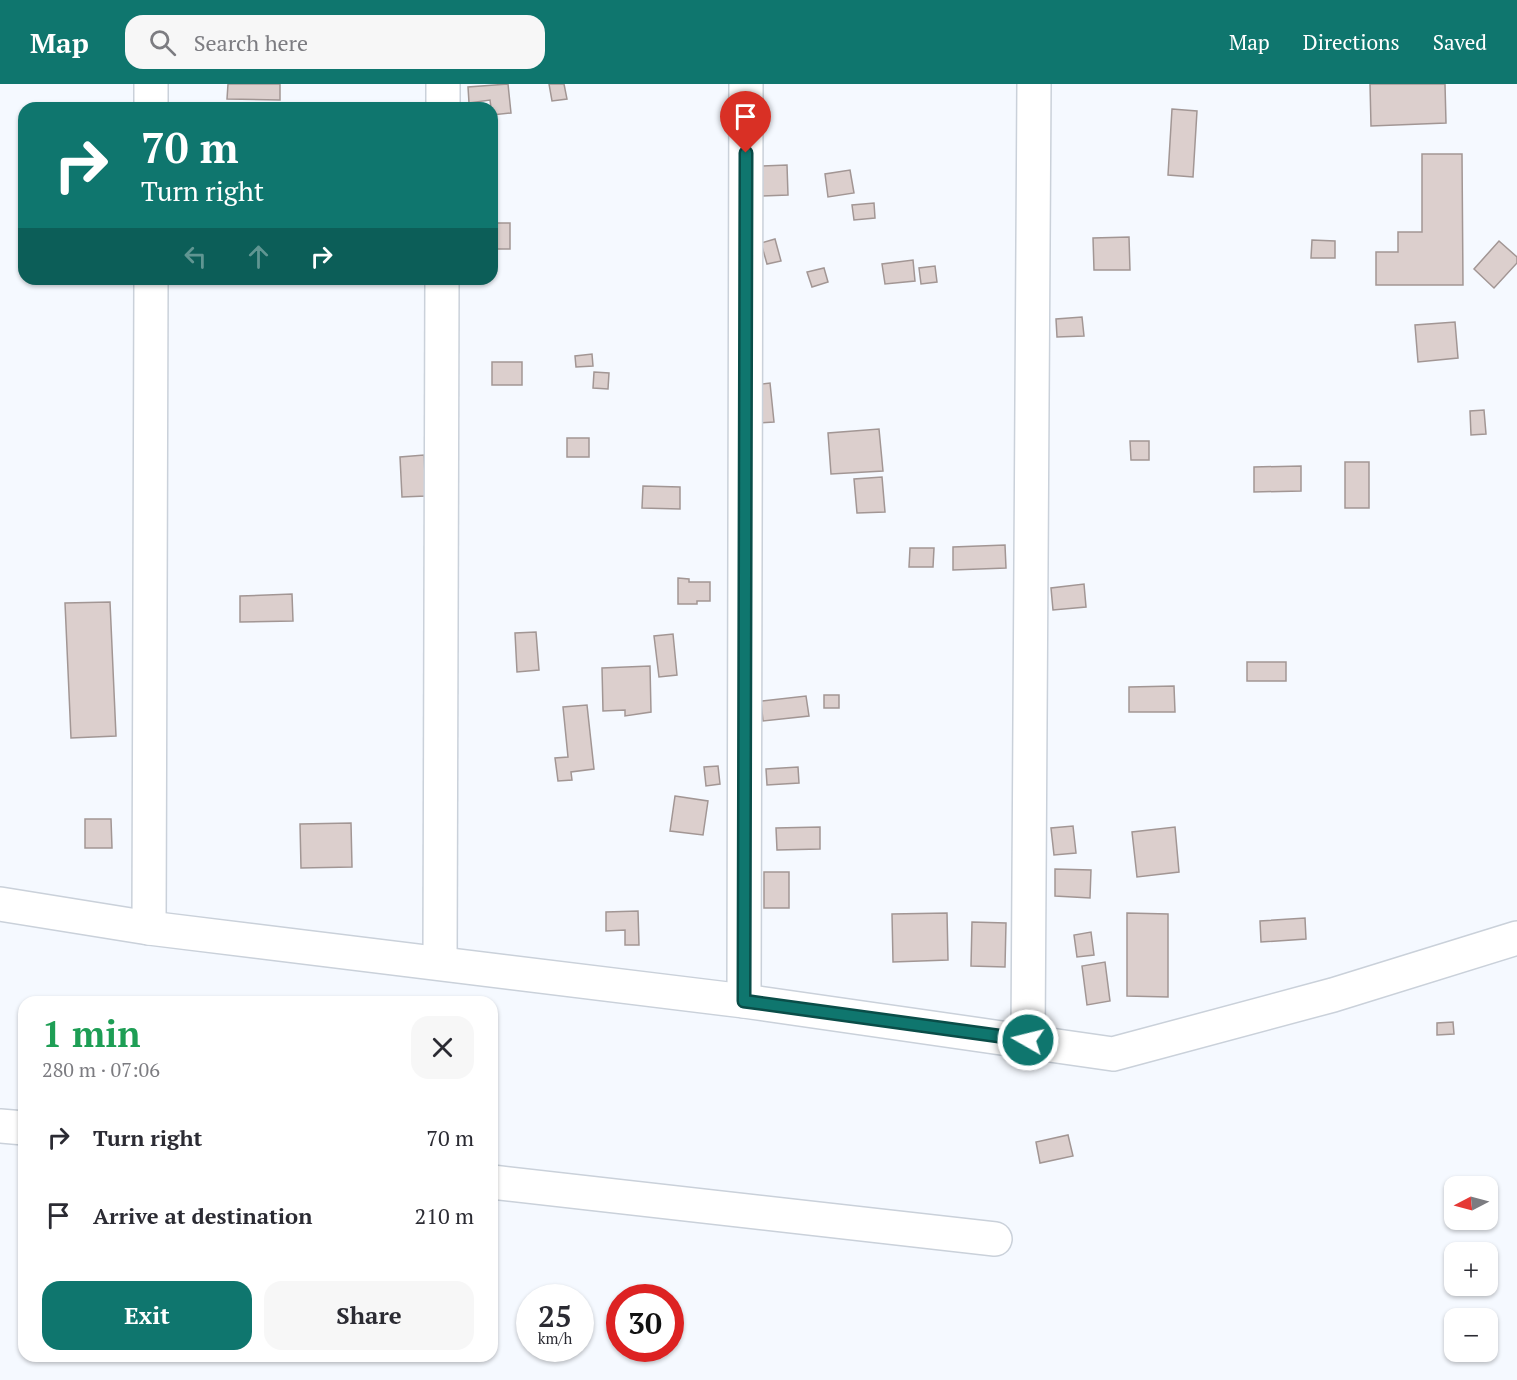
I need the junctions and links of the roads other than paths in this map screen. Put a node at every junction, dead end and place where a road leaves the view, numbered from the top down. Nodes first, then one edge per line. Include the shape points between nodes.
1 (151, 84) edge
2 (442, 84) edge
3 (746, 84) edge
4 (1034, 84) edge
5 (151, 102) edge
6 (442, 102) edge
7 (151, 285) edge
8 (442, 285) edge
9 (0, 904) edge
10 (149, 928) junction
11 (1517, 938) edge
12 (440, 963) junction
13 (744, 1001) junction
14 (1028, 1040) junction
15 (0, 1125) edge
16 (18, 1127) edge
17 (498, 1183) edge
18 (995, 1239) dead end

1 - 5 street
2 - 6 street
3 - 13 street
4 - 14 street
7 - 10 street
8 - 12 street
9 - 10 street
10 - 12 street
11 - 14 street via 1333,995 1113,1054
12 - 13 street
13 - 14 street
15 - 16 street
17 - 18 street

